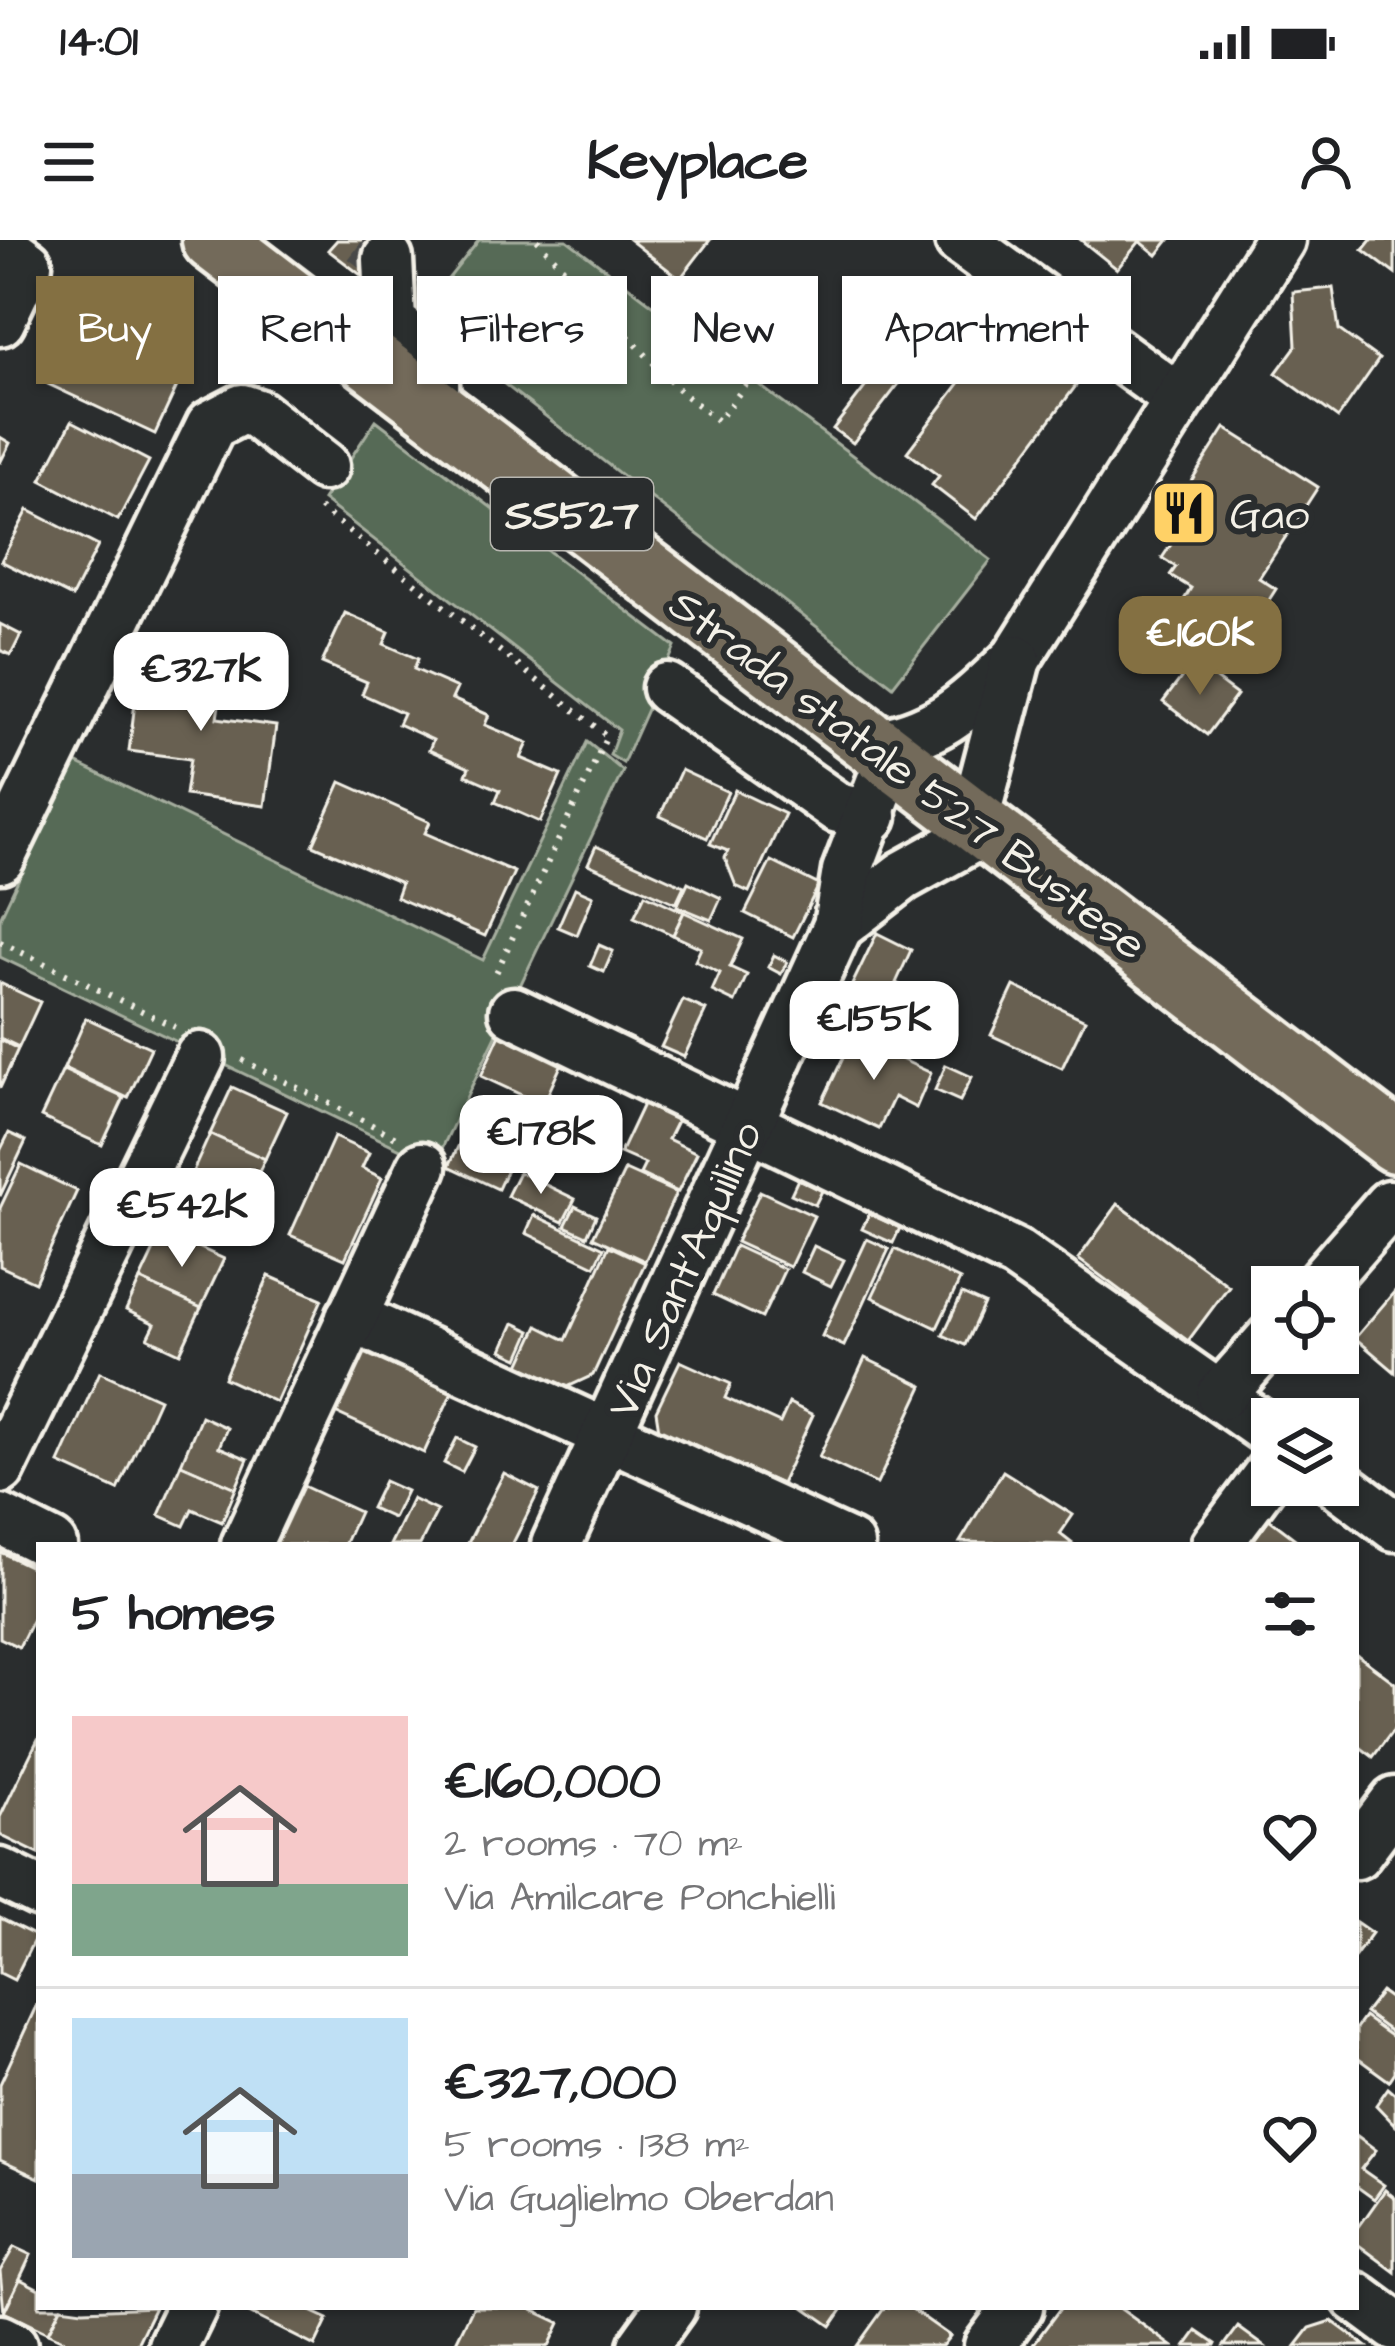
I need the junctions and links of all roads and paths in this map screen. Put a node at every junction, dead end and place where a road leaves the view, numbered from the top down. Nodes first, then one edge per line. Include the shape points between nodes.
1 (537, 240) edge
2 (960, 240) edge
3 (1280, 240) edge
4 (0, 244) edge
5 (233, 255) edge
6 (388, 259) dead end
7 (0, 321) edge
8 (651, 360) edge
9 (673, 384) edge
10 (746, 384) edge
11 (1179, 399) junction
12 (435, 409) junction
13 (320, 464) joint
14 (1016, 659) junction
15 (667, 688) dead end
16 (881, 752) junction
17 (872, 816) junction
18 (978, 827) junction
19 (0, 858) edge
20 (838, 926) junction
21 (0, 942) edge
22 (514, 1012) joint
23 (203, 1049) junction
24 (749, 1125) junction
25 (1395, 1142) edge
26 (422, 1167) joint
27 (1390, 1205) dead end
28 (1336, 1266) edge
29 (351, 1317) junction
30 (1251, 1362) edge
31 (1221, 1396) junction
32 (1251, 1418) edge
33 (607, 1437) junction
34 (0, 1468) edge
35 (1251, 1498) edge
36 (1359, 1499) edge
37 (0, 1519) edge
38 (1395, 1526) edge
39 (46, 1542) edge
40 (246, 1542) edge
41 (557, 1542) edge
42 (842, 1542) edge
43 (1218, 1542) edge
44 (1395, 1802) edge
45 (1359, 1850) edge
46 (0, 1873) edge
47 (36, 1891) edge
48 (1359, 2299) edge
49 (191, 2310) edge
50 (669, 2310) edge
51 (1016, 2310) edge
52 (1395, 2326) edge
53 (0, 2340) edge
54 (12, 2346) edge
55 (173, 2346) edge
56 (643, 2346) edge
57 (989, 2346) edge

1 - 8 path
2 - 11 street
3 - 11 street
4 - 7 street via 27,264
5 - 12 main road, Strada statale 527 Bustese / SS527
6 - 12 street via 391,322 433,355
9 - 10 path via 718,421
11 - 14 street
12 - 16 main road, Strada statale 527 Bustese / SS527
13 - 19 street via 257,414 242,409 211,425
13 - 22 path via 297,490 607,736 485,998
14 - 16 street via 944,722
14 - 18 street
15 - 17 street via 838,808
16 - 17 street, Via Sant'Aquilino
16 - 18 main road, Strada statale 527 Bustese / SS527
17 - 20 street, Via Sant'Aquilino via 847,871
18 - 20 street, Via Sant'Aquilino
18 - 25 main road, Strada statale 527 Bustese / SS527
20 - 24 street, Via Sant'Aquilino
21 - 23 path
22 - 24 street
23 - 26 path via 428,1153
23 - 34 street
24 - 31 street via 1016,1255
24 - 33 street, Via Sant'Aquilino
26 - 29 street
27 - 28 street
29 - 33 street
29 - 40 street
30 - 31 street
31 - 32 street
33 - 41 street, Via Sant'Aquilino
33 - 42 street
35 - 43 street
36 - 38 street
37 - 39 street
44 - 45 street
46 - 47 street
48 - 52 street
49 - 55 street
50 - 56 street
51 - 57 street
53 - 54 street

